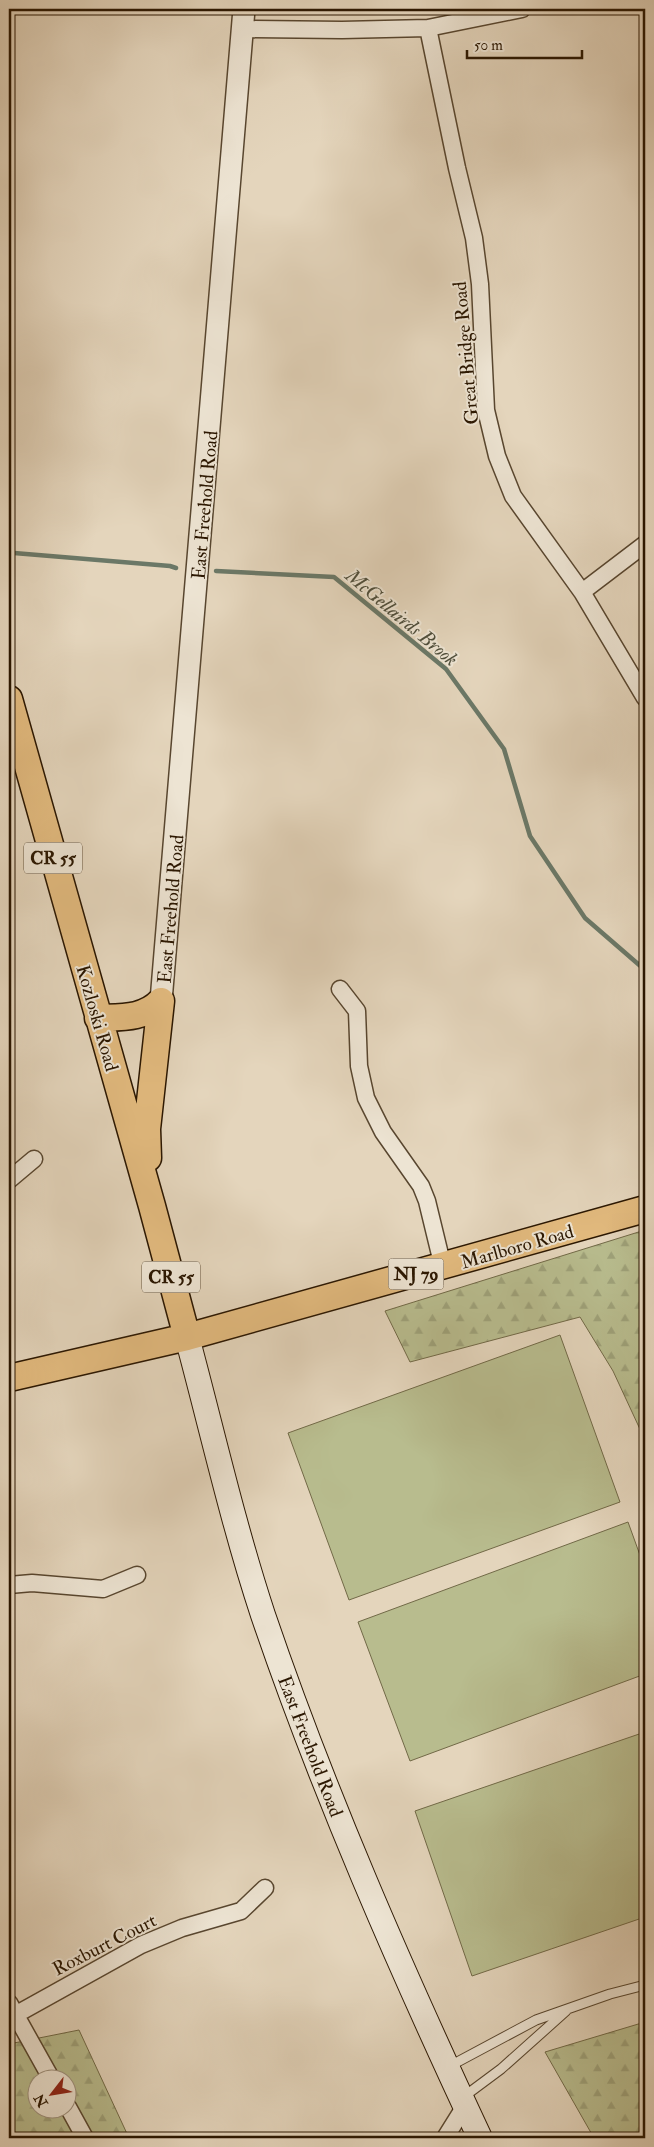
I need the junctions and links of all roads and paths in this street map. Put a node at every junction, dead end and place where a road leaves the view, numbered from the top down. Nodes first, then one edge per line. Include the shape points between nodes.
1 (522, 9) edge
2 (243, 19) edge
3 (428, 28) junction
4 (645, 544) edge
5 (582, 592) junction
6 (645, 698) edge
7 (9, 699) edge
8 (340, 989) dead end
9 (161, 1001) junction
10 (98, 1018) junction
11 (34, 1159) dead end
12 (9, 1180) edge
13 (152, 1206) junction
14 (645, 1209) edge
15 (444, 1266) junction
16 (187, 1337) junction
17 (9, 1378) edge
18 (137, 1575) dead end
19 (9, 1585) edge
20 (265, 1888) dead end
21 (645, 1985) edge
22 (570, 2008) junction
23 (12, 2009) edge
24 (447, 2067) junction
25 (46, 2070) edge
26 (463, 2102) junction
27 (75, 2120) edge
28 (85, 2138) edge
29 (445, 2138) edge
30 (480, 2138) edge

1 - 3 street
2 - 3 street via 342,30
2 - 9 street, East Freehold Road
3 - 5 street, Great Bridge Road via 474,238 480,284 486,410 497,456 513,496
4 - 5 street
5 - 6 street, Great Bridge Road
7 - 10 main road, Kozloski Road / CR 55
8 - 15 street via 357,1011 359,1066 366,1098 383,1132 421,1186
9 - 10 main road via 136,1016
9 - 13 main road via 147,1129
10 - 13 main road, Kozloski Road / CR 55
11 - 12 street
13 - 16 main road, Kozloski Road / CR 55
14 - 15 main road, Marlboro Road / NJ 79
15 - 16 main road, Marlboro Road / NJ 79
16 - 17 main road, NJ 79
16 - 24 main road, East Freehold Road via 243,1546 300,1720 366,1885
18 - 19 street via 103,1589 32,1583
20 - 23 street, Roxburt Court via 241,1911 141,1944
21 - 22 lane
22 - 24 lane via 536,2020
22 - 26 lane
23 - 25 street
24 - 26 main road, East Freehold Road
26 - 29 street
26 - 30 main road, East Freehold Road
27 - 28 street

